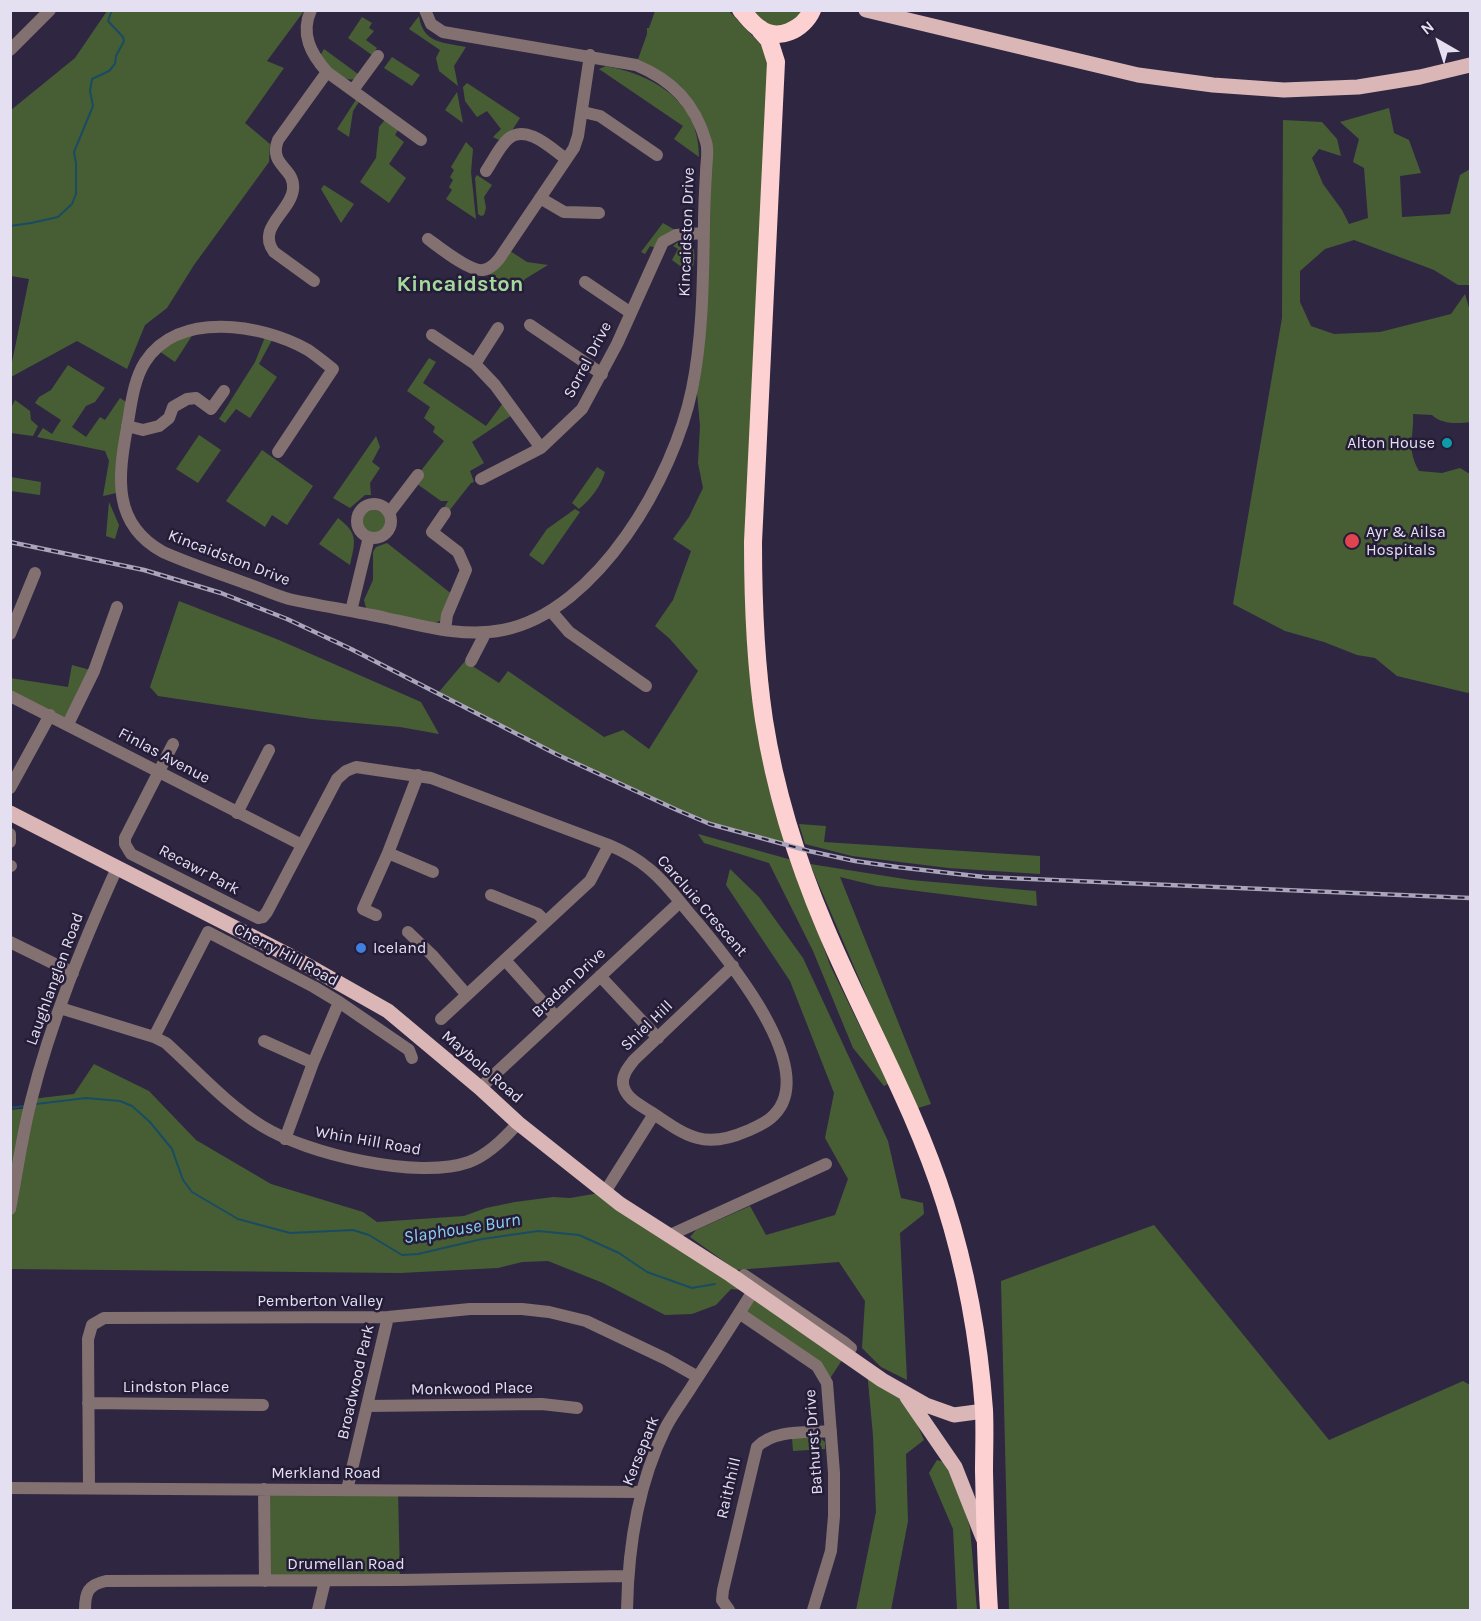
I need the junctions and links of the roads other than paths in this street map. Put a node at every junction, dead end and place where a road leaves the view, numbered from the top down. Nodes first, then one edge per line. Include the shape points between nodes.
1 (50, 10) edge
2 (311, 10) edge
3 (425, 10) edge
4 (741, 10) edge
5 (812, 10) edge
6 (866, 10) edge
7 (760, 30) junction
8 (795, 30) junction
9 (10, 50) edge
10 (590, 55) junction
11 (378, 56) dead end
12 (776, 62) junction
13 (1470, 66) edge
14 (327, 72) junction
15 (353, 90) junction
16 (583, 112) junction
17 (421, 140) dead end
18 (657, 155) dead end
19 (566, 159) junction
20 (486, 171) dead end
21 (540, 198) junction
22 (599, 213) dead end
23 (704, 233) junction
24 (428, 239) dead end
25 (314, 281) dead end
26 (585, 282) dead end
27 (631, 313) junction
28 (530, 325) dead end
29 (498, 328) dead end
30 (432, 335) dead end
31 (475, 364) junction
32 (602, 374) junction
33 (224, 391) dead end
34 (127, 426) junction
35 (541, 448) junction
36 (278, 452) dead end
37 (418, 475) dead end
38 (481, 479) dead end
39 (389, 513) junction
40 (445, 513) dead end
41 (369, 537) junction
42 (35, 573) dead end
43 (117, 607) dead end
44 (351, 611) junction
45 (551, 611) junction
46 (445, 630) junction
47 (486, 632) junction
48 (10, 634) edge
49 (471, 662) dead end
50 (646, 686) dead end
51 (10, 696) edge
52 (50, 715) junction
53 (68, 724) junction
54 (173, 744) dead end
55 (269, 750) dead end
56 (159, 771) junction
57 (418, 775) junction
58 (10, 788) edge
59 (10, 813) edge
60 (237, 813) junction
61 (10, 834) edge
62 (10, 842) edge
63 (302, 845) junction
64 (609, 845) junction
65 (388, 853) junction
66 (117, 868) junction
67 (433, 872) dead end
68 (491, 895) dead end
69 (680, 902) junction
70 (376, 915) dead end
71 (546, 922) junction
72 (408, 932) dead end
73 (10, 942) edge
74 (505, 960) junction
75 (733, 966) junction
76 (73, 973) junction
77 (600, 976) junction
78 (467, 995) junction
79 (339, 1002) junction
80 (60, 1008) junction
81 (556, 1017) junction
82 (441, 1019) dead end
83 (154, 1038) junction
84 (658, 1038) junction
85 (264, 1041) dead end
86 (412, 1058) dead end
87 (314, 1063) junction
88 (480, 1088) junction
89 (654, 1114) junction
90 (518, 1123) junction
91 (285, 1139) junction
92 (826, 1164) dead end
93 (605, 1192) junction
94 (10, 1209) edge
95 (668, 1236) junction
96 (740, 1281) junction
97 (753, 1291) junction
98 (739, 1313) junction
99 (388, 1317) junction
100 (846, 1354) junction
101 (698, 1377) junction
102 (903, 1392) junction
103 (88, 1403) junction
104 (263, 1404) dead end
105 (367, 1406) junction
106 (577, 1408) dead end
107 (984, 1412) junction
108 (831, 1431) junction
109 (10, 1488) edge
110 (89, 1488) junction
111 (264, 1489) junction
112 (347, 1490) junction
113 (641, 1492) junction
114 (985, 1544) junction
115 (627, 1576) junction
116 (265, 1581) junction
117 (325, 1581) junction
118 (85, 1611) edge
119 (318, 1611) edge
120 (627, 1611) edge
121 (729, 1611) edge
122 (813, 1611) edge
123 (989, 1611) edge

1 - 9 street
2 - 14 street via 306,28 308,40 312,53
3 - 10 street, Kincaidston Drive via 431,24 443,32
4 - 7 highway
5 - 8 highway
6 - 13 main road via 1138,75 1213,85 1284,90 1358,87
7 - 8 highway via 782,34
7 - 12 highway via 769,40
8 - 12 highway
10 - 16 street
10 - 23 street, Kincaidston Drive via 655,73 671,84 692,110 707,144
11 - 15 street
12 - 107 highway via 753,542 753,611 764,720 789,825 825,928 914,1118 945,1202 974,1323
14 - 15 street
14 - 25 street via 278,140 276,158 292,178 293,188 268,236 274,252
15 - 17 street
16 - 18 street via 600,116
16 - 19 street via 574,148
19 - 20 street via 529,135 515,134
19 - 21 street
21 - 22 street via 564,212
21 - 24 street via 500,259 482,270 473,269
23 - 27 street, Sorrel Drive via 676,235 663,242
23 - 45 street, Kincaidston Drive via 695,370 676,442 648,499 617,547 586,585
26 - 27 street, Sorrel Drive
27 - 32 street, Sorrel Drive
28 - 32 street
29 - 31 street
30 - 31 street
31 - 35 street
32 - 35 street, Sorrel Drive via 582,409
33 - 34 street via 211,409 196,398 187,399 173,407 169,418 159,426 142,430
34 - 36 street, Kincaidston Drive via 137,378 147,359 164,342 189,330 214,326 271,335 308,351 333,369
34 - 44 street, Kincaidston Drive via 121,463 123,502 145,540 189,563 287,598
35 - 38 street, Sorrel Drive
37 - 39 street
39 - 41 street via 387,532
39 - 41 street via 377,505 367,506 360,513 358,527
40 - 46 street via 432,532 458,552 466,566
41 - 44 street
42 - 48 street
43 - 53 street via 94,671
44 - 46 street, Kincaidston Drive
45 - 47 street, Kincaidston Drive via 528,623
45 - 50 street via 569,632
46 - 47 street, Kincaidston Drive
47 - 49 street
51 - 52 street, Finlas Avenue
52 - 53 street, Finlas Avenue
52 - 58 street
53 - 56 street, Finlas Avenue
54 - 56 street
55 - 60 street
56 - 60 street, Finlas Avenue
56 - 63 street, Recawr Park via 125,838 127,849 252,917 263,917 267,912
57 - 63 street, Carcluie Crescent via 356,767 346,771 337,779
57 - 64 street, Carcluie Crescent
57 - 65 street
59 - 66 main road, Maybole Road
60 - 63 street, Finlas Avenue
61 - 62 street
64 - 69 street, Carcluie Crescent via 648,867
64 - 71 street via 590,880
65 - 67 street
65 - 70 street via 363,909
66 - 76 street, Laughlanglen Road
66 - 88 main road, Maybole Road via 298,960 388,1011
68 - 71 street via 538,914
69 - 75 street, Carcluie Crescent
69 - 77 street, Bradan Drive
71 - 74 street
72 - 78 street
73 - 76 street
74 - 78 street
74 - 81 street
75 - 84 street, Shiel Hill
75 - 89 street, Carcluie Crescent via 766,1020 779,1050 787,1084 784,1100 763,1124 724,1139 693,1138
76 - 80 street, Laughlanglen Road
77 - 81 street, Bradan Drive
77 - 84 street
78 - 82 street
79 - 83 street, Cherry Hill Road via 208,932
79 - 86 street, Cherry Hill Road via 409,1050
79 - 87 street
80 - 83 street, Whin Hill Road
80 - 94 street, Laughlanglen Road via 30,1104
81 - 88 street, Bradan Drive
83 - 91 street, Whin Hill Road via 166,1043 241,1112
84 - 89 street, Shiel Hill via 634,1060 623,1083 631,1098
85 - 87 street
87 - 91 street
88 - 90 main road, Maybole Road
89 - 93 street
90 - 91 street, Whin Hill Road via 489,1151 471,1161 442,1167 352,1158
90 - 93 main road, Maybole Road
92 - 95 street
93 - 95 main road, Maybole Road
95 - 96 main road, Maybole Road
96 - 97 main road, Maybole Road
96 - 100 street via 744,1275 851,1347
97 - 98 street, Kersepark
97 - 100 main road, Maybole Road
98 - 101 street, Kersepark
98 - 108 street, Bathurst Drive via 817,1366 827,1383
99 - 101 street, Pemberton Valley via 494,1307 549,1312 586,1321
99 - 103 street, Pemberton Valley via 97,1320 89,1331
99 - 105 street, Broadwood Park
100 - 102 main road, Maybole Road
101 - 113 street, Kersepark via 666,1427
102 - 107 main road, Maybole Road via 954,1415
102 - 114 main road, Maybole Road via 955,1467
103 - 104 street, Lindston Place
103 - 110 street, Pemberton Valley
105 - 106 street, Monkwood Place via 542,1404
105 - 112 street, Broadwood Park
107 - 114 highway
108 - 121 street, Raithhill via 774,1436 756,1448 723,1590
108 - 122 street, Bathurst Drive via 831,1551
109 - 110 street, Merkland Road
110 - 111 street, Merkland Road
111 - 112 street, Merkland Road
111 - 116 street
112 - 113 street, Merkland Road
113 - 115 street, Kersepark
114 - 123 highway
115 - 117 street, Drumellan Road
115 - 120 street, Kersepark
116 - 117 street, Drumellan Road
116 - 118 street, Drumellan Road via 106,1581 89,1590
117 - 119 street

